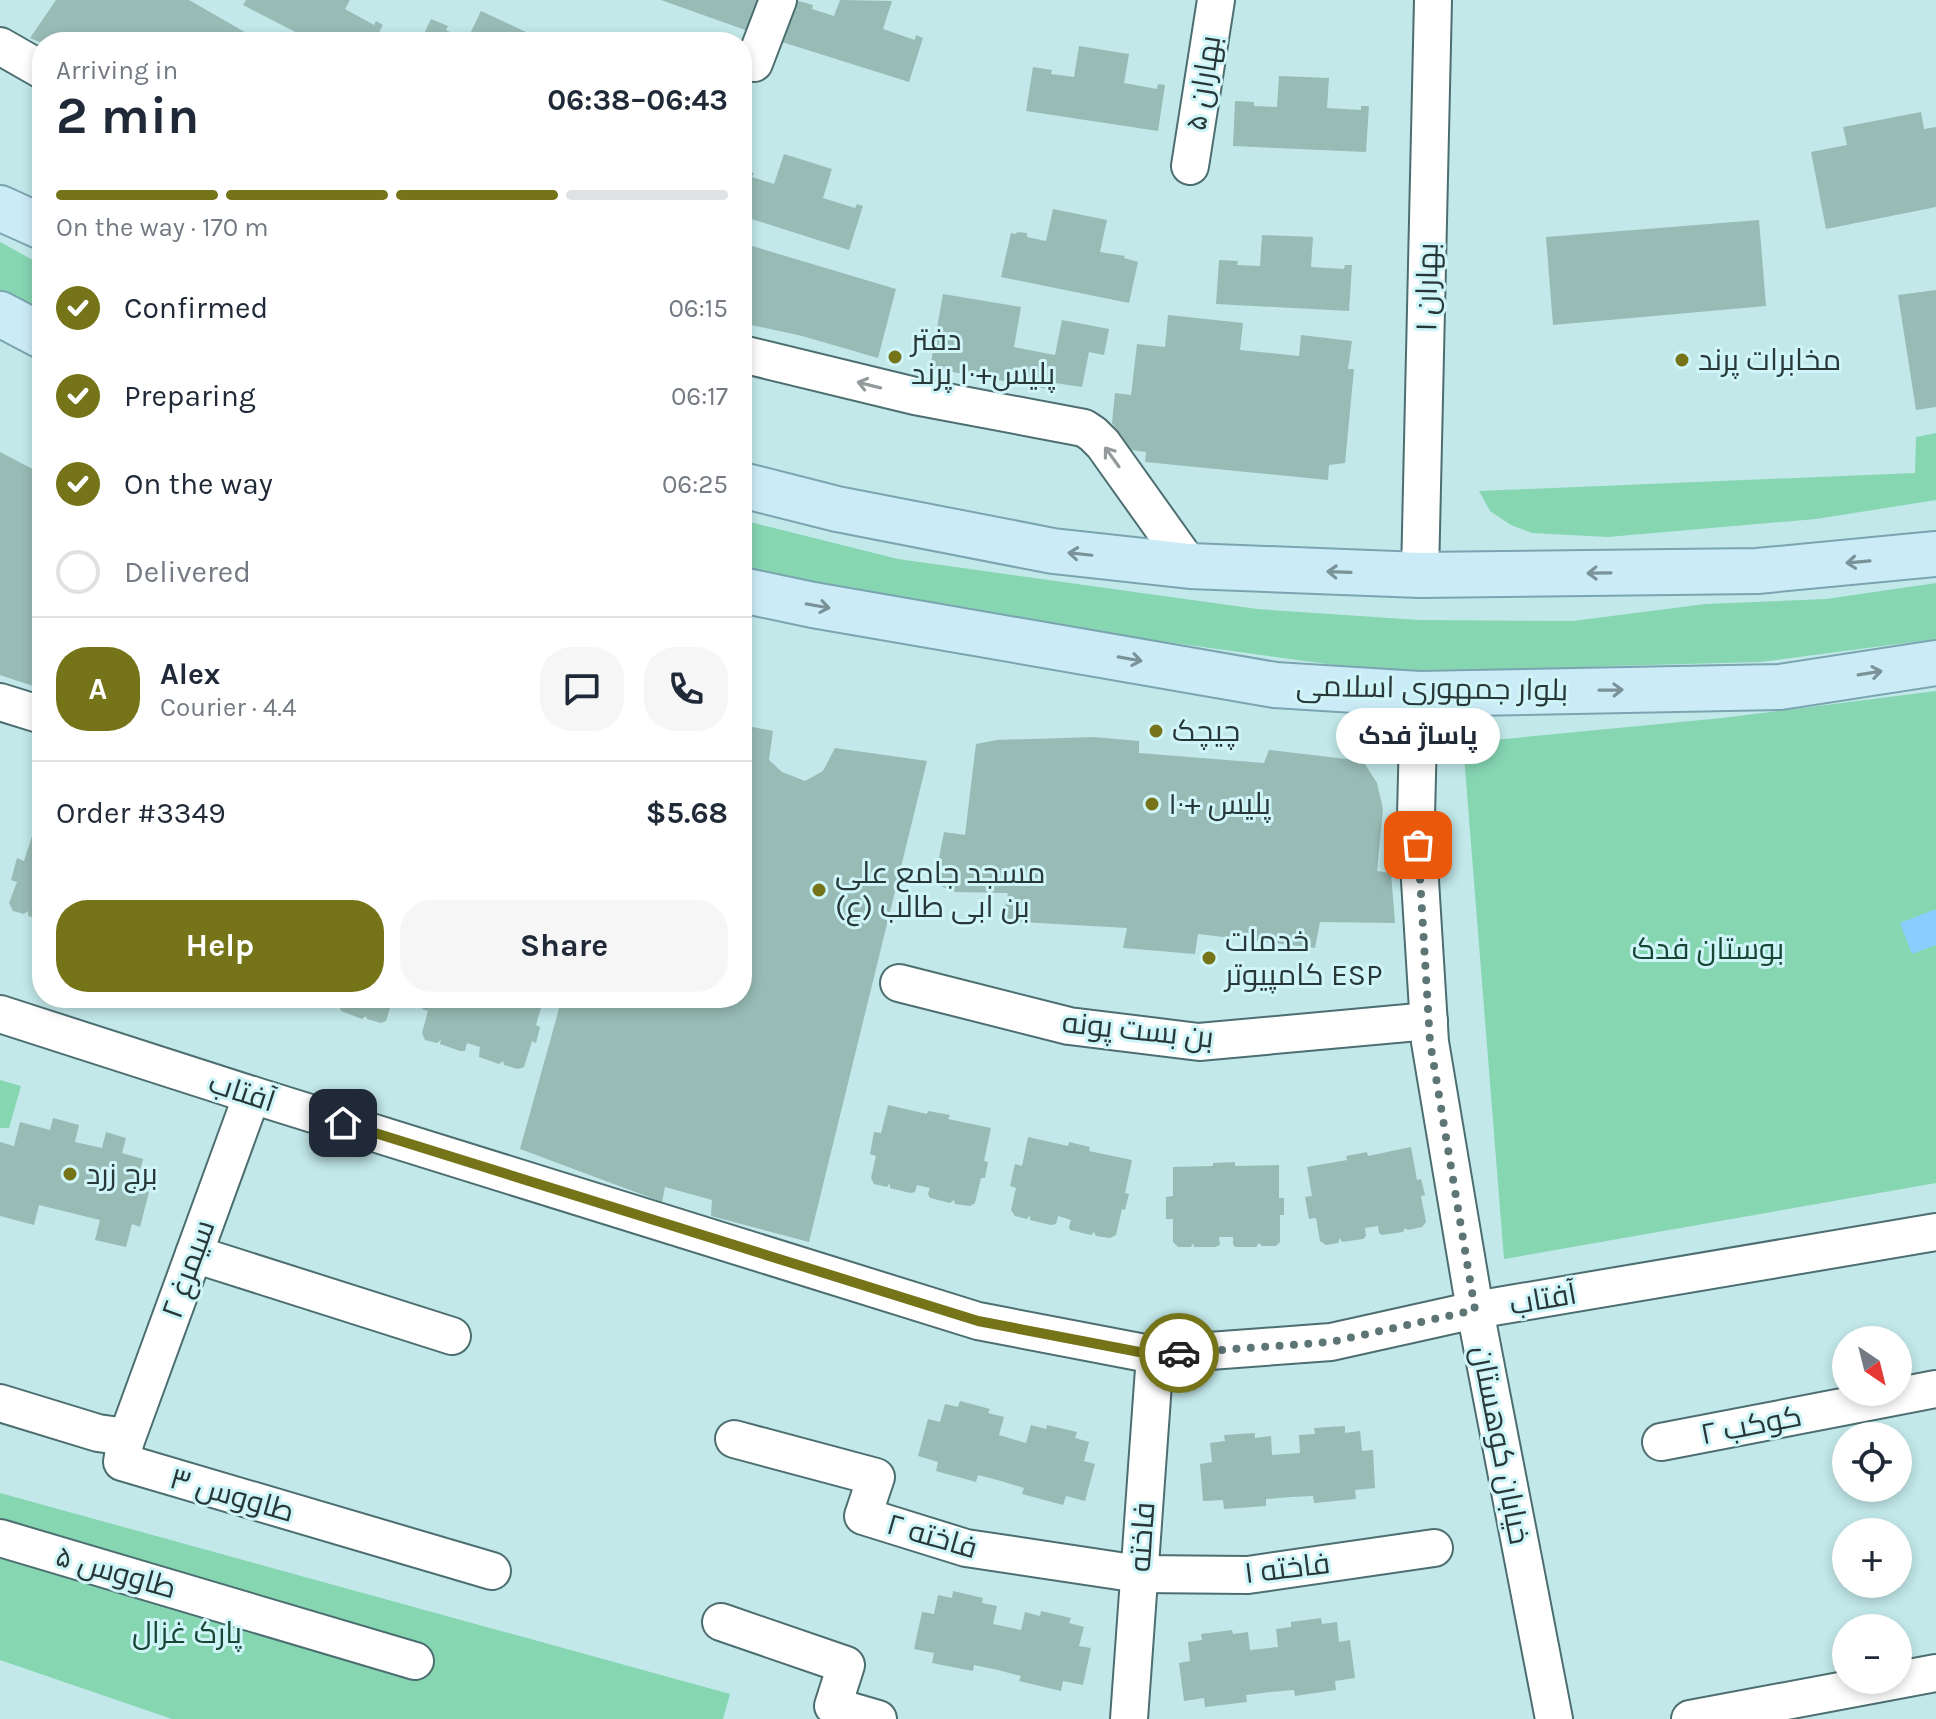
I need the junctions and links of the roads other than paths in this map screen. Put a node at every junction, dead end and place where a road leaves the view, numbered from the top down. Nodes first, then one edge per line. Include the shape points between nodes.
1 (778, 0) edge
2 (1216, 0) edge
3 (1433, 0) edge
4 (0, 46) edge
5 (754, 63) dead end
6 (32, 64) edge
7 (1190, 166) dead end
8 (0, 208) edge
9 (32, 222) edge
10 (0, 314) edge
11 (32, 331) edge
12 (752, 356) edge
13 (752, 488) edge
14 (1936, 554) edge
15 (1190, 566) junction
16 (1420, 575) junction
17 (752, 592) edge
18 (1936, 663) edge
19 (1419, 694) junction
20 (0, 702) edge
21 (32, 712) edge
22 (899, 983) dead end
23 (0, 1014) edge
24 (1429, 1021) junction
25 (252, 1095) junction
26 (1936, 1232) edge
27 (194, 1254) junction
28 (1475, 1310) junction
29 (452, 1336) dead end
30 (1155, 1355) junction
31 (1936, 1389) edge
32 (0, 1403) edge
33 (734, 1439) dead end
34 (1661, 1442) dead end
35 (125, 1443) junction
36 (0, 1538) edge
37 (1434, 1548) dead end
38 (492, 1571) dead end
39 (1139, 1574) junction
40 (721, 1622) dead end
41 (415, 1661) dead end
42 (1936, 1673) edge
43 (878, 1719) edge
44 (1129, 1719) edge
45 (1554, 1719) edge
46 (1690, 1719) edge

1 - 5 street
2 - 7 street, بهاران ۵
3 - 16 street, بهاران ۱
4 - 6 street
8 - 9 main road
10 - 11 main road
15 -> 12 street via 1103,444 1084,428 915,396
15 -> 13 main road via 1053,551
14 -> 16 main road via 1757,571
16 -> 15 main road
17 -> 19 main road, بلوار جمهوری اسلامی via 1275,685
19 -> 18 main road, بلوار جمهوری اسلامی via 1780,687
19 - 24 street, خیابان کوهستان via 1416,816
20 - 21 street
22 - 24 street, بن بست پونه via 1069,1026 1199,1042
23 - 25 street, آفتاب
24 - 28 street, خیابان کوهستان
25 - 27 street, سیمرغ ۲
25 - 30 street, آفتاب via 978,1321
26 - 28 street, آفتاب
27 - 29 street
27 - 35 street, سیمرغ ۲
28 - 30 street, آفتاب via 1331,1342
28 - 45 street, خیابان کوهستان
30 - 39 street, فاخته
31 - 34 street, کوکب ۲
32 - 35 street via 126,1437
33 - 39 street, فاخته ۲ via 876,1477 863,1516 966,1548
35 - 38 street, طاووس ۳ via 122,1462
36 - 41 street, طاووس ۵
37 - 39 street, فاخته ۱ via 1248,1575
39 - 44 street, فاخته
40 - 43 street via 846,1665 833,1706
42 - 46 street

